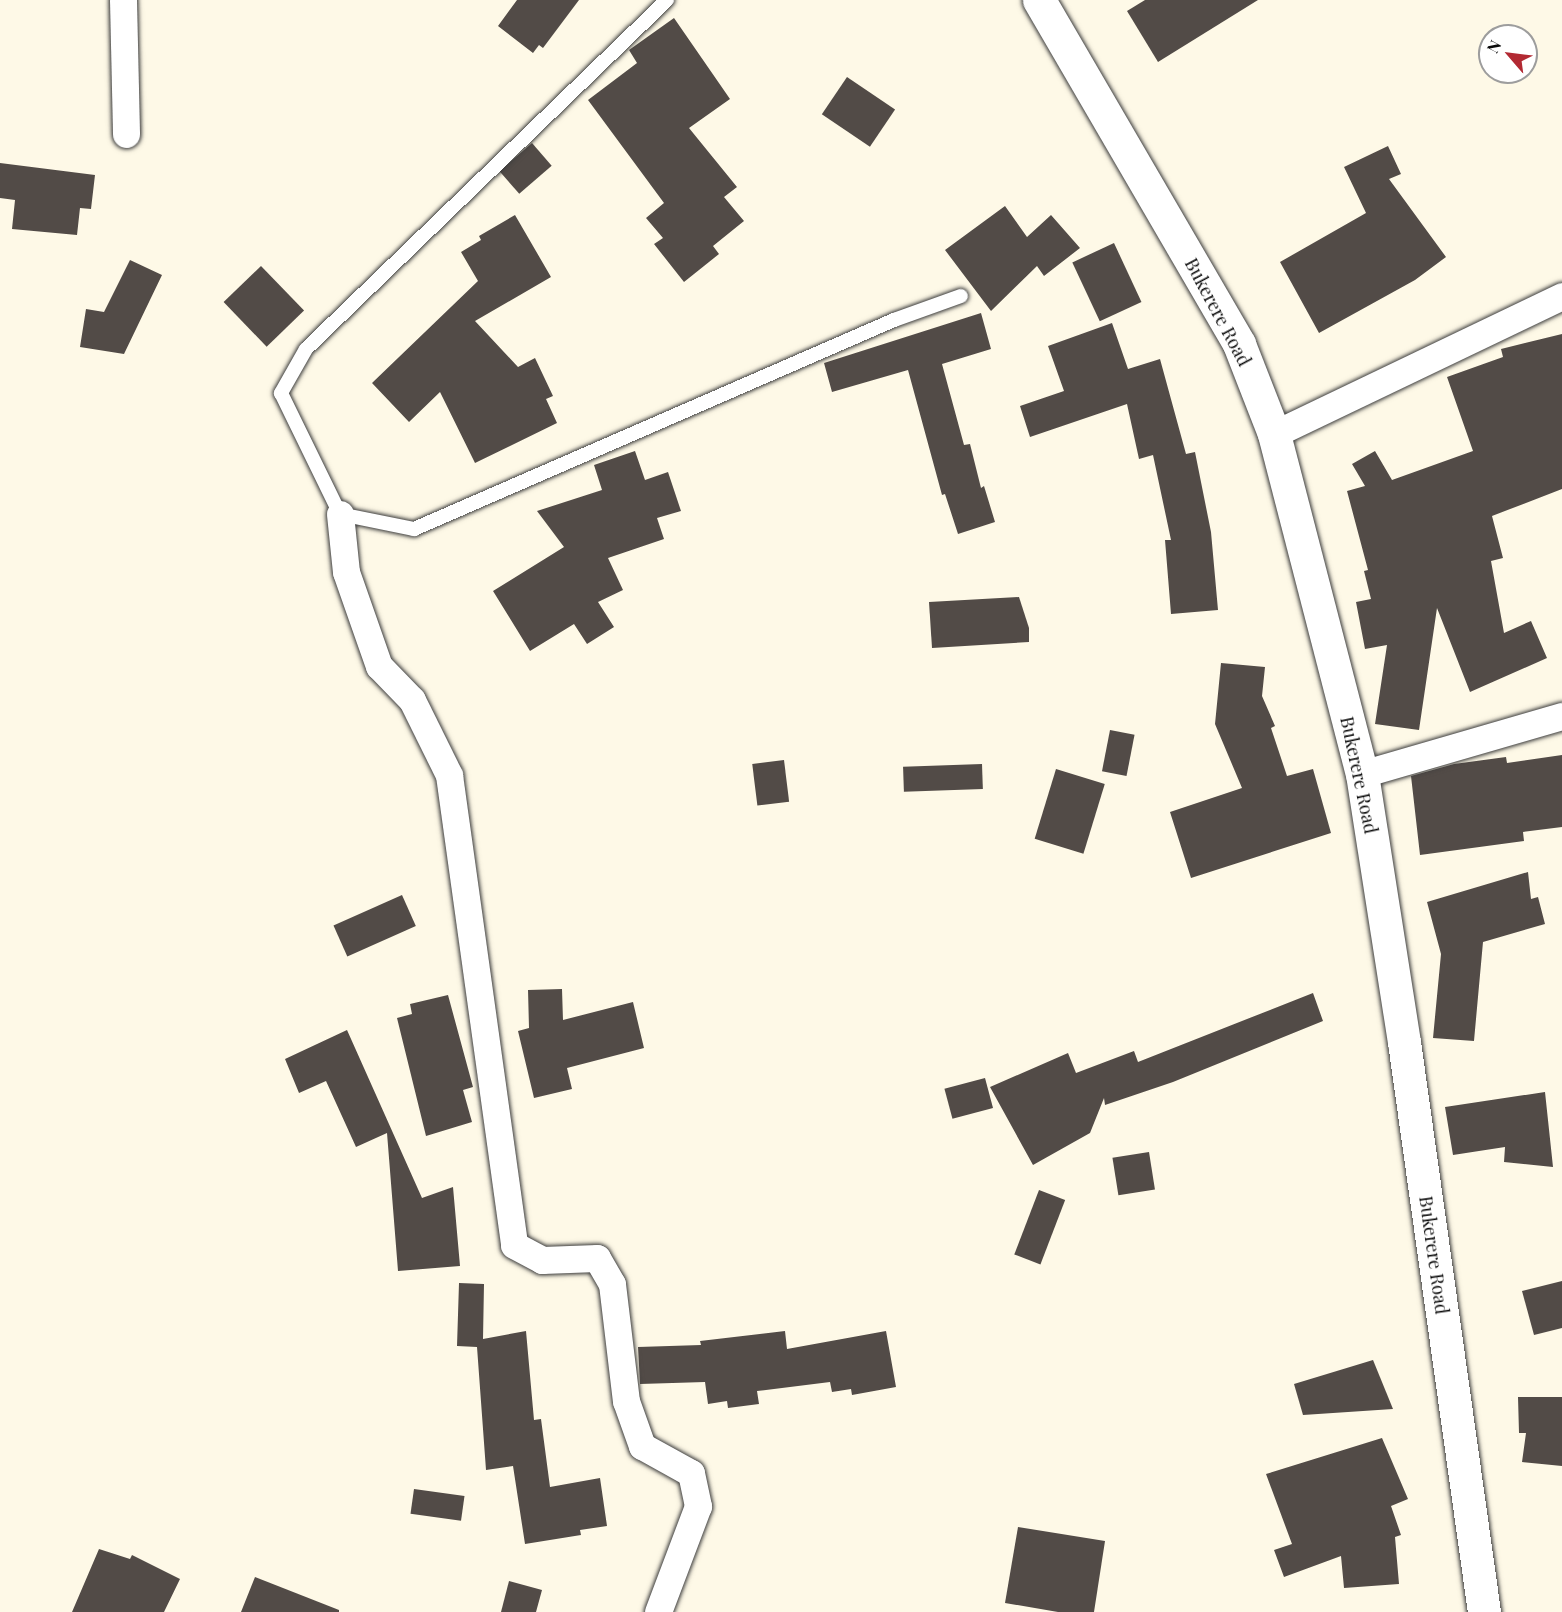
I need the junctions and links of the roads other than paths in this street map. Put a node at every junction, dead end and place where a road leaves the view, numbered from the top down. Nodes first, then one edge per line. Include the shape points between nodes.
1 (123, 0) edge
2 (666, 0) edge
3 (1039, 0) edge
4 (126, 134) dead end
5 (962, 296) dead end
6 (1562, 296) edge
7 (1274, 434) junction
8 (340, 514) junction
9 (1562, 716) edge
10 (1362, 774) junction
11 (658, 1612) edge
12 (1484, 1612) edge

1 - 4 street
2 - 8 lane via 306,349 281,393
3 - 7 street, Bukerere Road via 1239,344
5 - 8 lane via 689,408 414,529
6 - 7 street
7 - 10 street, Bukerere Road
8 - 11 street via 346,572 379,666 412,700 449,775 514,1245 542,1260 597,1258 612,1284 626,1401 642,1446 691,1473 698,1506
9 - 10 street
10 - 12 street, Bukerere Road via 1404,1041

